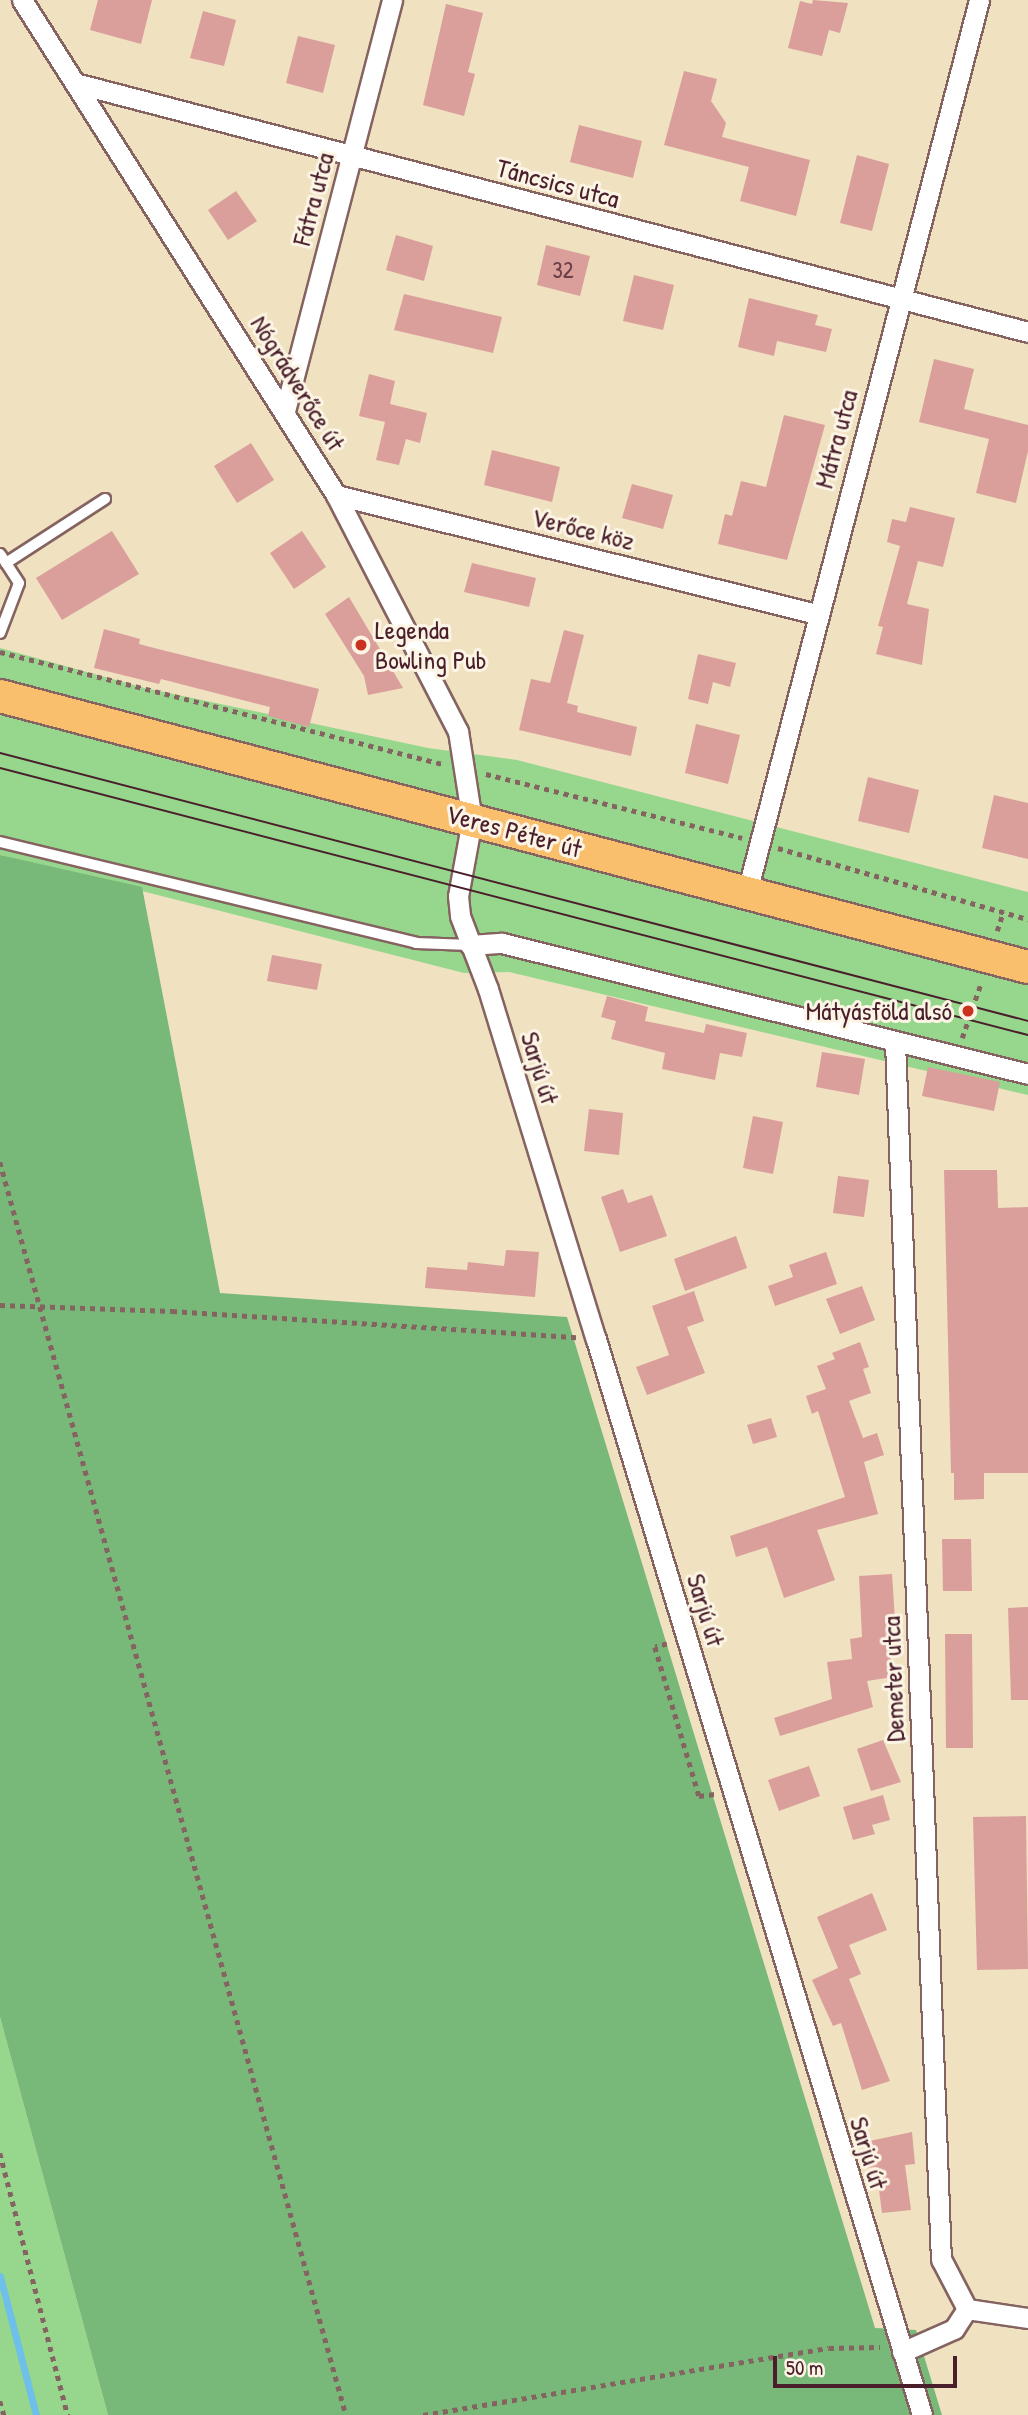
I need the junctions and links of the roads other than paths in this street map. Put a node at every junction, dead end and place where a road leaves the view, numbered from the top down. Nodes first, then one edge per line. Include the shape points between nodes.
1 (22, 0) edge
2 (392, 0) edge
3 (979, 0) edge
4 (75, 83) junction
5 (352, 156) junction
6 (900, 300) junction
7 (1028, 331) edge
8 (285, 411) junction
9 (336, 495) junction
10 (106, 499) dead end
11 (3, 558) edge
12 (817, 614) junction
13 (0, 633) edge
14 (0, 696) edge
15 (472, 820) junction
16 (0, 842) edge
17 (747, 892) junction
18 (470, 945) junction
19 (1028, 967) edge
20 (895, 1042) junction
21 (1028, 1074) edge
22 (967, 2309) junction
23 (1028, 2318) edge
24 (902, 2352) junction
25 (922, 2415) edge

1 - 4 street, Nógrádverőce út
2 - 5 street, Fátra utca
3 - 6 street, Mátra utca
4 - 5 street, Táncsics utca
4 - 8 street, Nógrádverőce út
5 - 6 street, Táncsics utca
5 - 8 street, Fátra utca
6 - 7 street, Táncsics utca
6 - 12 street, Mátra utca
8 - 9 street, Nógrádverőce út
9 - 12 street, Verőce köz
9 - 15 street, Nógrádverőce út via 458,732
10 - 11 lane
11 - 13 lane via 19,583
12 - 17 street, Mátra utca
14 - 15 main road, Veres Péter út
15 - 17 main road, Veres Péter út
15 - 18 street, Sarjú út via 458,896
16 - 18 lane via 416,943
17 - 19 main road, Veres Péter út
18 - 20 street via 502,943
18 - 24 street, Sarjú út via 488,989 596,1339
20 - 21 street
20 - 22 street, Demeter utca via 941,2259
22 - 23 street
22 - 24 street via 954,2329
24 - 25 street, Sarjú út

